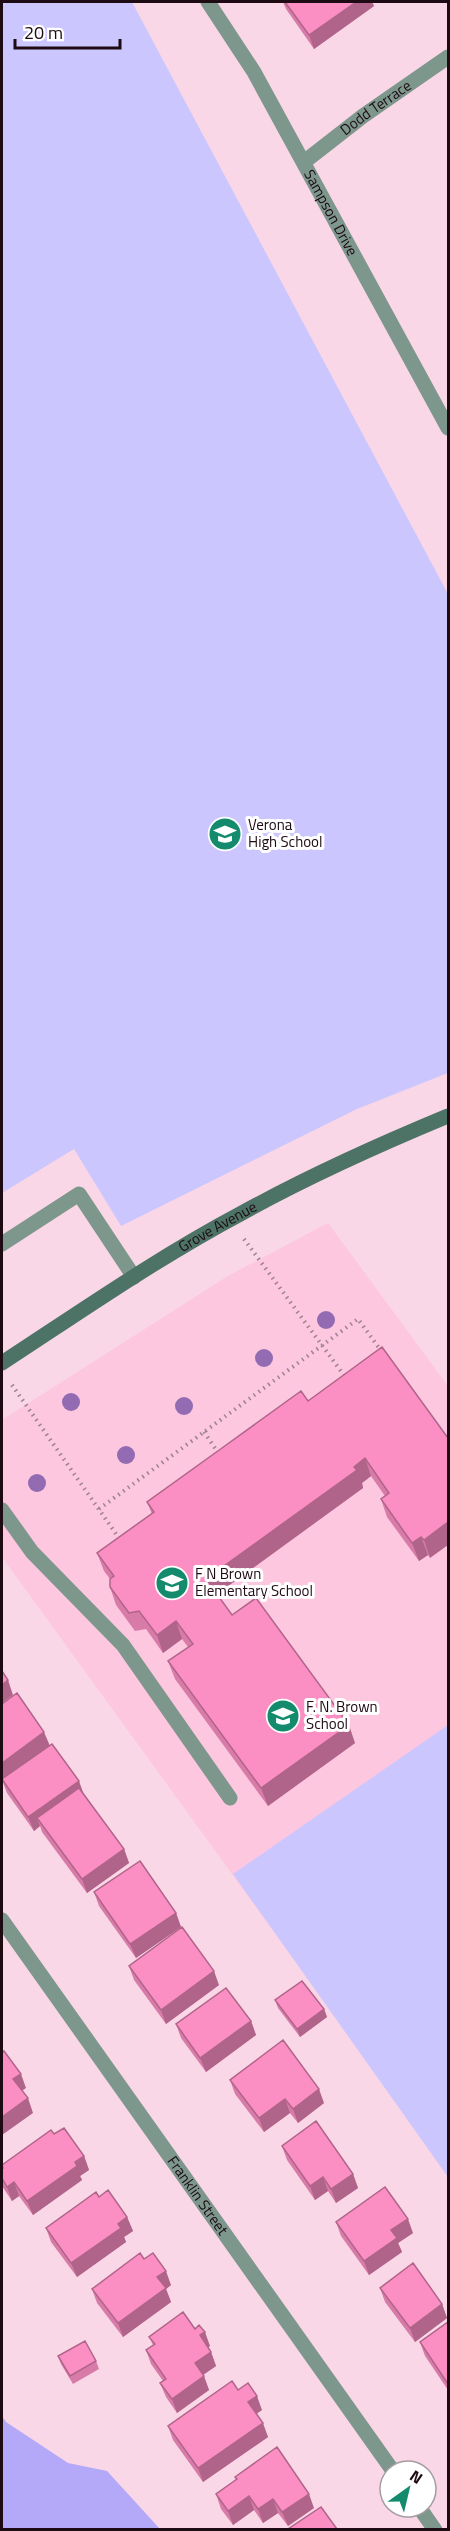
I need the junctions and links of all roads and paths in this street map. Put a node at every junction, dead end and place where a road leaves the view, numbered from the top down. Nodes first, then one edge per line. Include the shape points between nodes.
1 (208, 2) edge
2 (448, 57) edge
3 (304, 162) junction
4 (448, 428) edge
5 (448, 1116) edge
6 (230, 1219) junction
7 (2, 1245) edge
8 (134, 1277) junction
9 (322, 1346) junction
10 (386, 1357) edge
11 (2, 1363) edge
12 (8, 1378) dead end
13 (348, 1381) edge
14 (204, 1432) junction
15 (222, 1457) edge
16 (99, 1509) junction
17 (2, 1510) edge
18 (124, 1544) edge
19 (230, 1798) dead end
20 (2, 1920) edge
21 (384, 2459) edge

1 - 3 street, Sampson Drive via 254,72
2 - 3 street, Dodd Terrace
3 - 4 street, Sampson Drive
5 - 6 street, Grove Avenue via 363,1151
6 - 8 street, Grove Avenue
6 - 9 path
7 - 8 street via 79,1194
8 - 11 street, Grove Avenue
9 - 10 path via 358,1319
9 - 13 path
9 - 14 path
12 - 16 path
14 - 15 path
14 - 16 path
16 - 18 path
17 - 19 street via 32,1552 123,1645
20 - 21 street, Franklin Street

